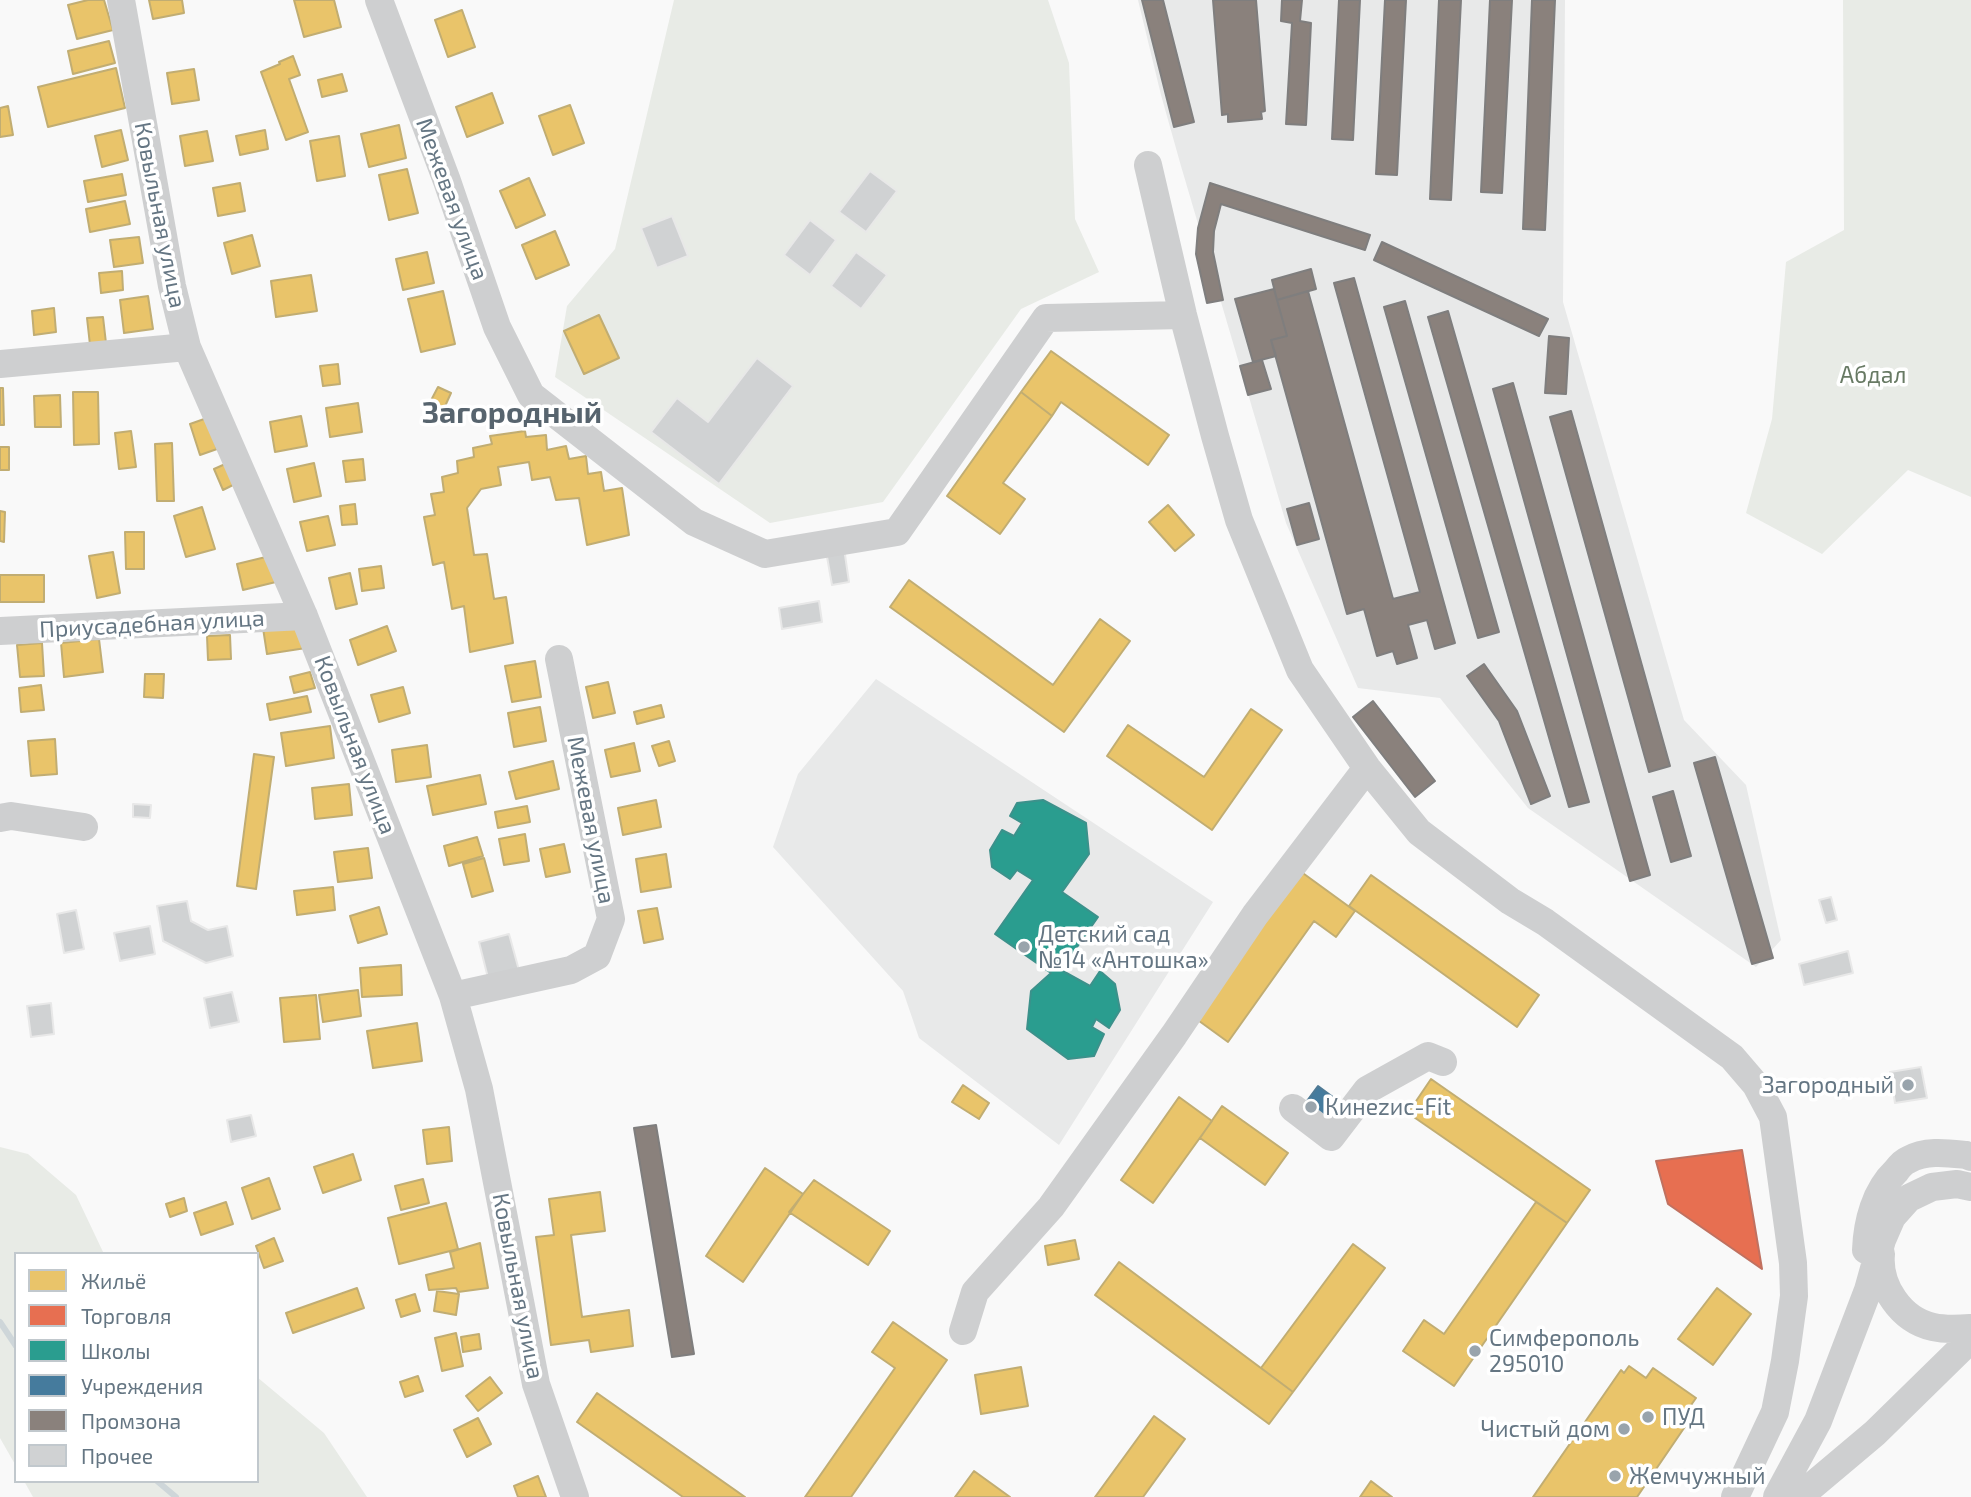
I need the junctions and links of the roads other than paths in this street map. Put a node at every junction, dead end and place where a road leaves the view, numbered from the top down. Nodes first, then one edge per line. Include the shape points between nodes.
1 (121, 0) edge
2 (379, 0) edge
3 (1148, 165) dead end
4 (1183, 315) junction
5 (187, 347) junction
6 (0, 364) edge
7 (304, 616) junction
8 (0, 631) edge
9 (559, 659) dead end
10 (1367, 768) junction
11 (0, 818) edge
12 (83, 827) dead end
13 (453, 996) junction
14 (1443, 1062) dead end
15 (1293, 1108) dead end
16 (1971, 1157) edge
17 (1971, 1187) edge
18 (1882, 1240) junction
19 (1868, 1290) junction
20 (1971, 1328) edge
21 (963, 1331) dead end
22 (1971, 1339) edge
23 (575, 1497) edge
24 (1735, 1497) edge
25 (1777, 1497) edge
26 (1799, 1497) edge

1 - 5 street, Ковыльная улица
2 - 4 street, Межевая улица via 497,327 531,396 694,523 765,554 897,532 1046,318
3 - 4 street
4 - 10 street via 1239,520 1300,670
5 - 6 street
5 - 7 street, Ковыльная улица
7 - 8 street, Приусадебная улица
7 - 13 street, Ковыльная улица
9 - 13 street, Межевая улица via 611,919 597,957 571,970
10 - 21 street via 1255,915 1051,1207 975,1292
10 - 24 street via 1419,832 1732,1057 1756,1085 1773,1117 1794,1296 1775,1412
11 - 12 street
13 - 23 street, Ковыльная улица via 480,1089 536,1384
14 - 15 street via 1428,1056 1367,1090 1331,1137
16 - 19 street via 1936,1152 1906,1160 1886,1181 1872,1211 1867,1237
17 - 18 street via 1932,1187 1909,1198 1892,1217
18 - 19 street
18 - 20 street via 1884,1283 1895,1302 1930,1327
19 - 25 street via 1818,1421
22 - 26 street via 1875,1433

